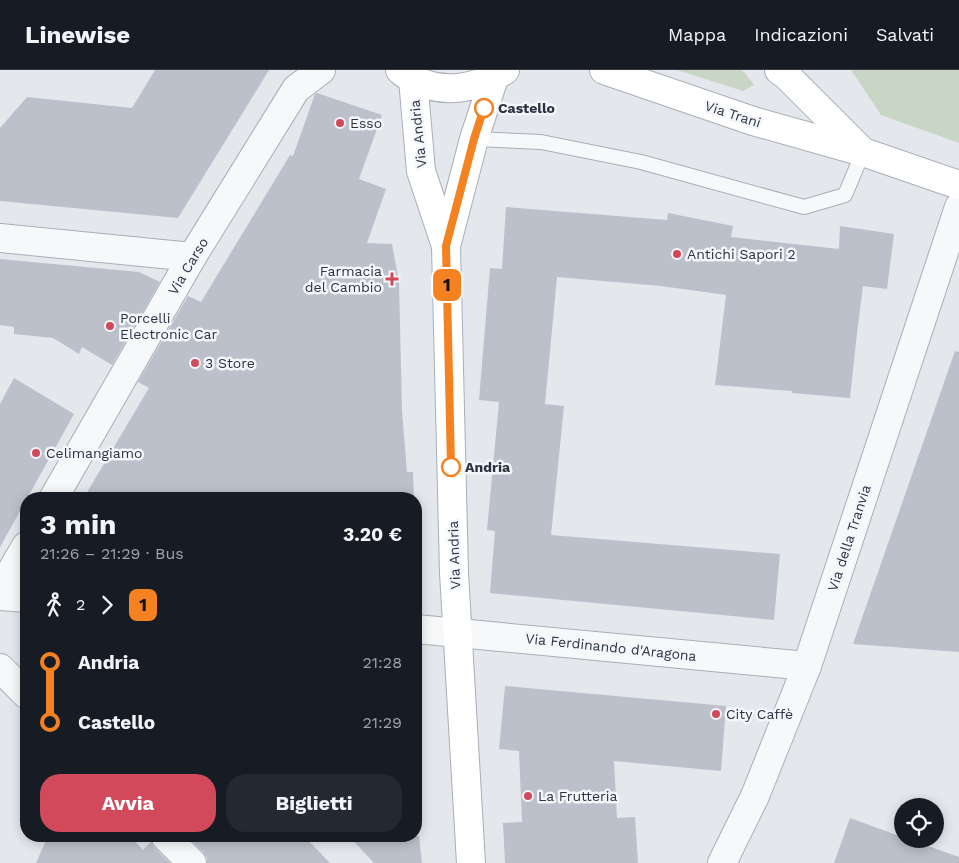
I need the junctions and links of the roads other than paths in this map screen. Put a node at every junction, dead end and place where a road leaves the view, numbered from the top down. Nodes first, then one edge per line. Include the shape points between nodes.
1 (321, 70) edge
2 (604, 70) edge
3 (778, 70) edge
4 (406, 74) edge
5 (500, 74) edge
6 (474, 139) junction
7 (863, 152) junction
8 (959, 186) edge
9 (959, 207) edge
10 (0, 238) edge
11 (446, 246) junction
12 (192, 257) junction
13 (57, 492) edge
14 (20, 556) edge
15 (0, 591) edge
16 (0, 596) edge
17 (20, 598) edge
18 (422, 630) edge
19 (458, 633) junction
20 (807, 666) junction
21 (0, 668) edge
22 (20, 688) edge
23 (172, 842) edge
24 (192, 863) edge
25 (470, 863) edge
26 (722, 863) edge

1 - 12 street, Via Carso via 296,89
2 - 7 main road, Via Trani via 753,121
3 - 7 main road, Via Trani
4 - 5 main road via 432,86 454,89 475,86
4 - 11 main road, Via Andria via 421,171
5 - 6 main road, Via Andria
6 - 7 lane via 541,142 641,162 804,207 845,195
6 - 11 main road, Via Andria
7 - 8 main road, Via Trani
9 - 20 street, Via della Tranvia
10 - 12 street
11 - 19 main road, Via Andria
12 - 13 street, Via Carso
14 - 15 street
16 - 17 street
18 - 19 street, Via Ferdinando d'Aragona
19 - 20 street, Via Ferdinando d'Aragona
19 - 25 main road, Via Andria
20 - 26 street, Via della Tranvia via 755,796
21 - 22 street
23 - 24 street

